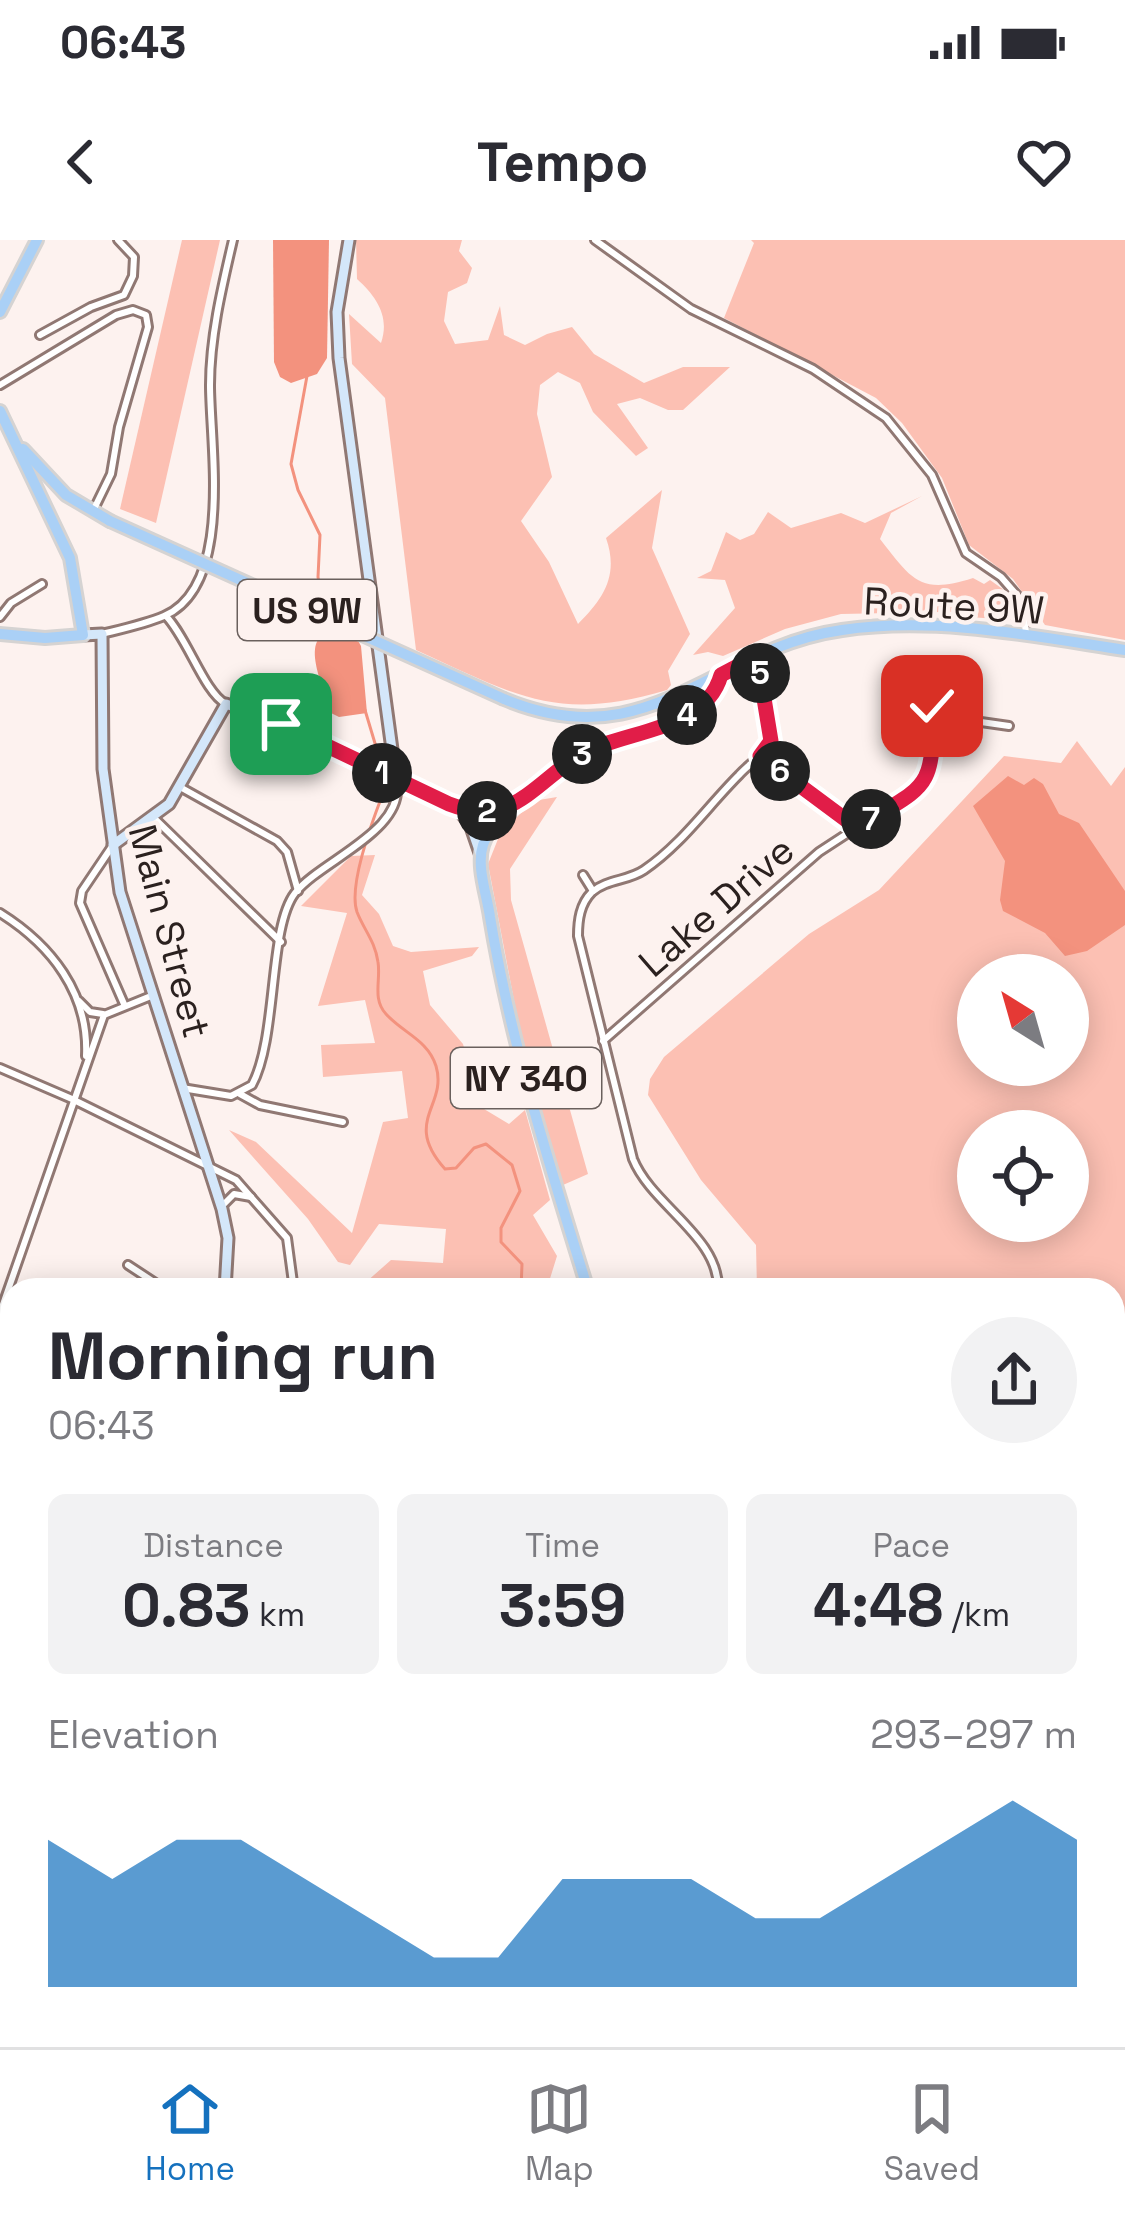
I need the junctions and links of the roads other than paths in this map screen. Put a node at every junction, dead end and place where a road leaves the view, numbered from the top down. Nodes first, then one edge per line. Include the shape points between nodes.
1 (37, 240) edge
2 (118, 240) edge
3 (233, 240) edge
4 (349, 240) edge
5 (595, 240) edge
6 (0, 312) edge
7 (40, 335) dead end
8 (0, 385) edge
9 (0, 411) edge
10 (5, 435) edge
11 (92, 513) junction
12 (42, 584) dead end
13 (166, 616) junction
14 (0, 617) edge
15 (0, 634) edge
16 (102, 634) junction
17 (83, 635) junction
18 (1026, 635) junction
19 (1125, 650) edge
20 (757, 656) junction
21 (721, 675) junction
22 (226, 704) junction
23 (1009, 726) dead end
24 (760, 756) junction
25 (396, 779) junction
26 (180, 787) junction
27 (449, 804) junction
28 (506, 807) junction
29 (154, 818) junction
30 (857, 828) junction
31 (113, 845) junction
32 (481, 862) junction
33 (583, 875) dead end
34 (298, 890) junction
35 (593, 890) junction
36 (0, 913) edge
37 (281, 942) junction
38 (152, 996) junction
39 (77, 998) junction
40 (124, 1004) junction
41 (105, 1013) junction
42 (603, 1041) junction
43 (85, 1064) junction
44 (0, 1068) edge
45 (182, 1088) junction
46 (240, 1094) junction
47 (73, 1099) junction
48 (343, 1122) dead end
49 (208, 1166) junction
50 (256, 1199) junction
51 (222, 1208) junction
52 (128, 1265) dead end
53 (12, 1278) edge
54 (148, 1278) edge
55 (226, 1278) edge
56 (293, 1278) edge
57 (584, 1278) edge
58 (718, 1278) edge

1 - 6 main road
2 - 7 street via 134,264 124,295
3 - 13 street via 210,375 210,545 201,576
4 - 25 main road via 338,342
5 - 18 street via 691,308 813,369 886,418 932,476 966,553 1022,601
8 - 11 street via 116,315 146,315 111,474
9 - 10 main road, US 9W
10 - 11 main road, Route 9W / US 9W
10 - 17 main road via 70,557
11 - 21 main road, Route 9W / US 9W, bridge via 504,699 563,716 605,716 673,700
12 - 14 street
13 - 16 street
13 - 22 street
15 - 17 main road
16 - 17 main road
16 - 31 main road, Main Street via 103,770
18 - 19 main road, Route 9W / US 9W
18 - 20 main road, Route 9W / US 9W via 870,626
20 - 21 main road, Route 9W / US 9W
20 - 24 street via 771,741
21 - 28 main road via 684,717 581,754
22 - 25 main road
22 - 26 main road
23 - 30 street, Lake Drive via 932,711 925,781
24 - 30 street
24 - 35 street via 645,870
25 - 27 main road
25 - 34 street via 393,805 372,833
26 - 29 main road
26 - 34 street via 277,841
27 - 28 main road
27 - 32 main road, NY 340 via 470,824
28 - 32 main road
29 - 31 main road
29 - 37 street
30 - 42 street, Lake Drive via 784,880
31 - 38 main road, Main Street
31 - 40 street via 82,891 81,910
32 - 57 main road, NY 340 via 503,988
33 - 35 street
34 - 37 street
35 - 42 street via 578,936
36 - 39 street via 44,945
37 - 46 street via 260,1065
38 - 40 street
38 - 45 main road, Main Street
39 - 41 street via 90,1012
39 - 43 street
40 - 41 street
41 - 43 street
42 - 58 street via 639,1174 704,1248
43 - 47 street
44 - 47 street
45 - 46 street
45 - 49 main road, Main Street
46 - 48 street
47 - 49 street
47 - 53 street
49 - 50 street
49 - 51 main road, Main Street
50 - 51 street via 234,1194
50 - 56 street via 286,1238
51 - 55 main road, Main Street
52 - 54 street

